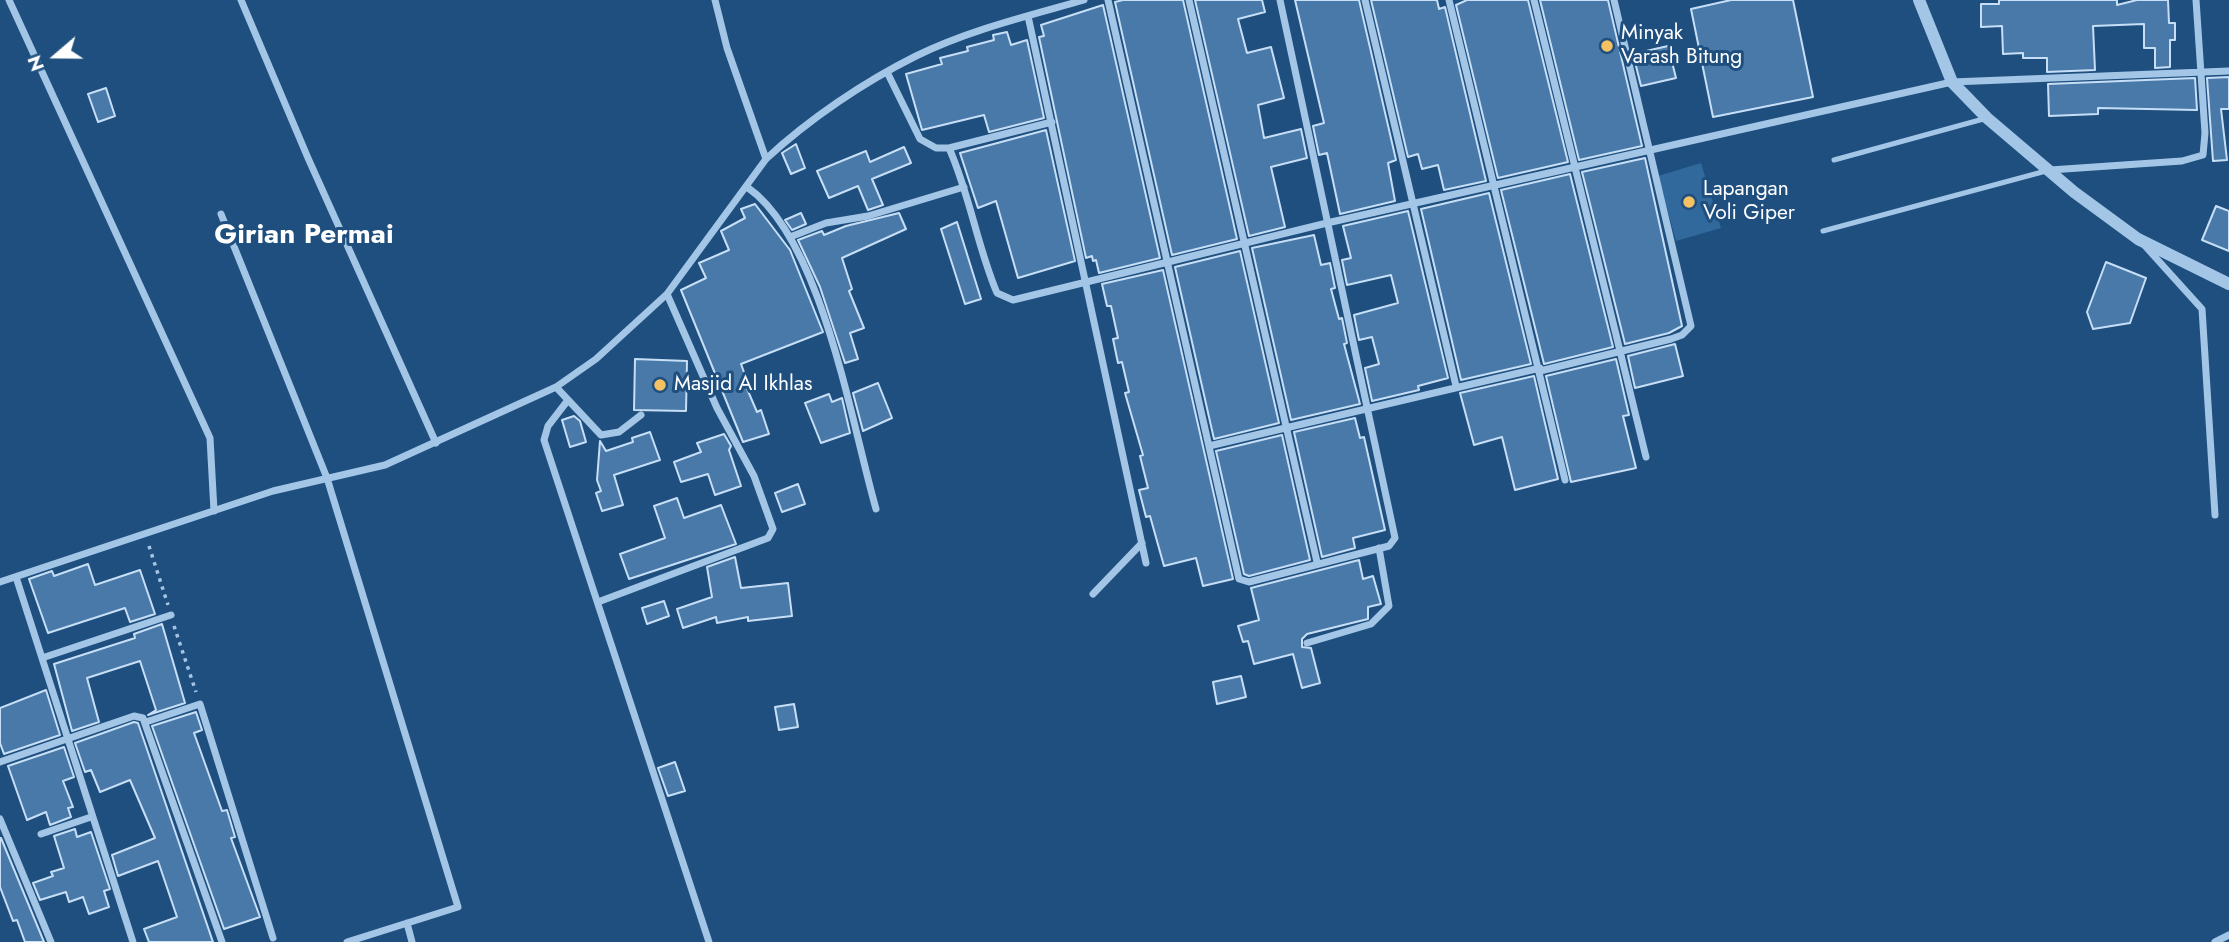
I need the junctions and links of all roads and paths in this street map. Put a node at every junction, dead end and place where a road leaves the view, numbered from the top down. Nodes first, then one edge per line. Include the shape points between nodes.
1 (9, 0) edge
2 (241, 0) edge
3 (715, 0) edge
4 (1084, 0) edge
5 (1108, 0) edge
6 (1189, 0) edge
7 (1280, 0) edge
8 (1365, 0) edge
9 (1449, 0) edge
10 (1534, 0) edge
11 (1615, 0) edge
12 (1919, 0) edge
13 (2196, 0) edge
14 (1028, 16) junction
15 (2202, 71) junction
16 (2229, 71) edge
17 (887, 72) junction
18 (1952, 82) junction
19 (1987, 118) junction
20 (1052, 122) junction
21 (949, 148) junction
22 (1650, 151) junction
23 (766, 159) junction
24 (1834, 160) dead end
25 (1574, 168) junction
26 (2047, 170) junction
27 (1493, 186) junction
28 (747, 187) junction
29 (964, 187) junction
30 (1415, 205) junction
31 (221, 215) dead end
32 (1328, 223) junction
33 (1823, 231) dead end
34 (790, 237) junction
35 (2138, 239) junction
36 (1245, 243) junction
37 (1168, 261) junction
38 (1087, 279) junction
39 (2229, 284) edge
40 (667, 294) junction
41 (1620, 353) junction
42 (1540, 369) junction
43 (1456, 386) junction
44 (556, 387) junction
45 (568, 400) junction
46 (1366, 408) junction
47 (641, 415) dead end
48 (1288, 427) junction
49 (436, 443) junction
50 (1209, 446) junction
51 (1646, 457) dead end
52 (327, 478) junction
53 (1565, 480) dead end
54 (876, 509) dead end
55 (214, 511) junction
56 (2215, 515) dead end
57 (1142, 543) junction
58 (1379, 548) junction
59 (1317, 562) junction
60 (1146, 563) dead end
61 (16, 576) junction
62 (0, 582) edge
63 (1093, 594) dead end
64 (598, 602) junction
65 (171, 615) dead end
66 (1307, 643) dead end
67 (42, 658) junction
68 (146, 722) junction
69 (66, 739) junction
70 (0, 762) edge
71 (91, 817) junction
72 (0, 819) edge
73 (41, 834) dead end
74 (407, 923) junction
75 (2229, 935) edge
76 (273, 938) dead end
77 (51, 942) edge
78 (133, 942) edge
79 (222, 942) edge
80 (347, 942) edge
81 (412, 942) edge
82 (709, 942) edge
83 (2215, 942) edge

1 - 55 street via 206,427
2 - 49 street
3 - 23 street
4 - 14 street
5 - 37 street
6 - 36 street
7 - 32 street
8 - 30 street
9 - 27 street
10 - 25 street
11 - 22 street
12 - 18 street
13 - 15 street
14 - 17 street via 959,38
14 - 20 street
15 - 16 street
15 - 18 street
15 - 26 street via 2205,133 2200,157
17 - 21 street via 920,139 936,148
17 - 23 street
18 - 19 street
18 - 22 street
19 - 24 lane
19 - 26 street
20 - 21 street
20 - 38 street
21 - 29 street
22 - 25 street
22 - 41 street via 1690,326 1682,335
23 - 28 street
25 - 27 street
25 - 41 street
26 - 33 lane
26 - 35 street
27 - 30 street
27 - 42 street
28 - 34 street via 764,199
28 - 40 street
29 - 34 street via 868,216 826,223
29 - 38 street via 997,293 1013,300
30 - 32 street
30 - 43 street
31 - 52 street
32 - 36 street
32 - 46 street
34 - 54 street via 836,352
35 - 39 street
35 - 56 street via 2202,309
36 - 37 street
36 - 48 street
37 - 38 street
37 - 50 street
38 - 57 street
40 - 44 street via 596,359
40 - 64 street via 754,476 773,529 768,538
41 - 42 street
41 - 51 street
42 - 43 street
42 - 53 street
43 - 46 street
44 - 45 street
44 - 49 street
45 - 47 street via 601,435 619,432
45 - 64 street via 548,426 544,440
46 - 48 street
46 - 58 street via 1395,538
48 - 50 street
48 - 59 street
49 - 52 street via 385,465
50 - 59 street via 1239,579 1250,582
52 - 55 street
52 - 74 street via 458,907
55 - 61 street
57 - 60 street
57 - 63 street
58 - 59 street
58 - 66 street via 1389,606 1371,624
61 - 62 street
61 - 67 street
64 - 82 street
65 - 67 street
67 - 69 street
68 - 69 street via 134,716
68 - 76 street via 200,704
68 - 79 street
69 - 70 street
69 - 71 street
71 - 73 street
71 - 78 street
72 - 77 street
74 - 80 street
74 - 81 street
75 - 83 street

